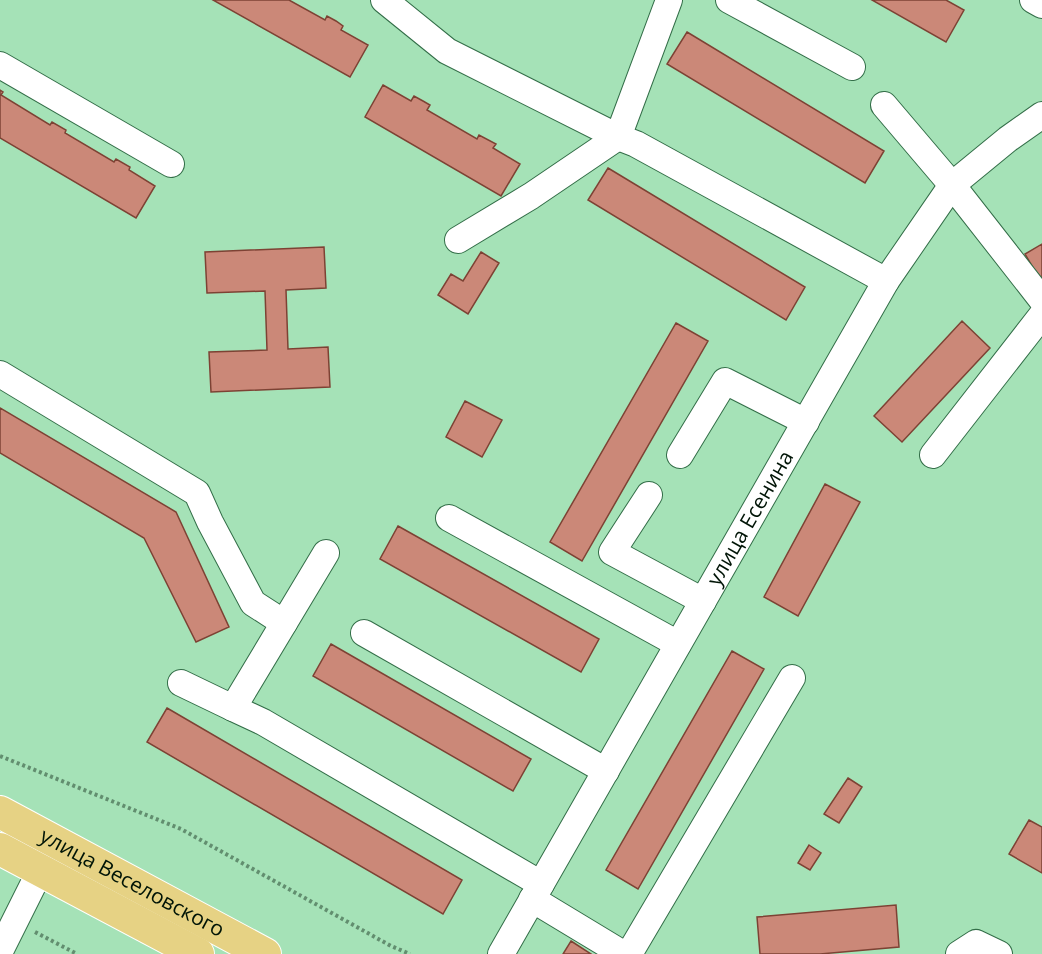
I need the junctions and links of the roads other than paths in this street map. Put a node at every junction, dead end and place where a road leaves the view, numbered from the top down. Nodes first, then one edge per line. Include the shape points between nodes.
1 (384, 0) edge
2 (669, 0) edge
3 (729, 0) edge
4 (1033, 0) edge
5 (1042, 5) edge
6 (0, 65) edge
7 (852, 67) dead end
8 (884, 105) dead end
9 (1042, 115) edge
10 (618, 137) junction
11 (171, 164) dead end
12 (952, 185) junction
13 (458, 240) dead end
14 (886, 281) junction
15 (1042, 300) edge
16 (1042, 315) edge
17 (0, 374) edge
18 (806, 422) junction
19 (680, 455) dead end
20 (933, 455) dead end
21 (649, 495) dead end
22 (449, 518) dead end
23 (326, 553) dead end
24 (703, 601) junction
25 (284, 623) junction
26 (364, 633) dead end
27 (678, 644) junction
28 (792, 678) dead end
29 (181, 683) dead end
30 (233, 708) junction
31 (606, 771) junction
32 (0, 812) edge
33 (0, 849) edge
34 (40, 871) junction
35 (537, 891) junction
36 (5, 951) edge
37 (198, 954) edge
38 (265, 954) edge
39 (501, 954) edge
40 (623, 954) edge
41 (629, 954) edge
42 (959, 954) edge
43 (999, 954) edge

1 - 10 street via 447,51
2 - 10 street
3 - 7 street
4 - 5 street
6 - 11 street
8 - 12 street
9 - 12 street, улица Есенина
10 - 13 street
10 - 14 street
12 - 14 street, улица Есенина
12 - 15 street
14 - 18 street, улица Есенина
16 - 20 street
17 - 25 street via 197,493 253,603
18 - 19 street via 725,381
18 - 24 street, улица Есенина
21 - 24 street via 612,552
22 - 27 street
23 - 25 street
24 - 27 street, улица Есенина
25 - 30 street
26 - 31 street
27 - 31 street, улица Есенина
28 - 41 street
29 - 30 street
30 - 35 street via 263,722
31 - 35 street, улица Есенина
32 - 38 main road, улица Веселовского
33 - 34 main road, улица Веселовского
34 - 36 street
34 - 37 main road, улица Веселовского
35 - 39 street, улица Есенина
35 - 40 street
42 - 43 street via 976,943

